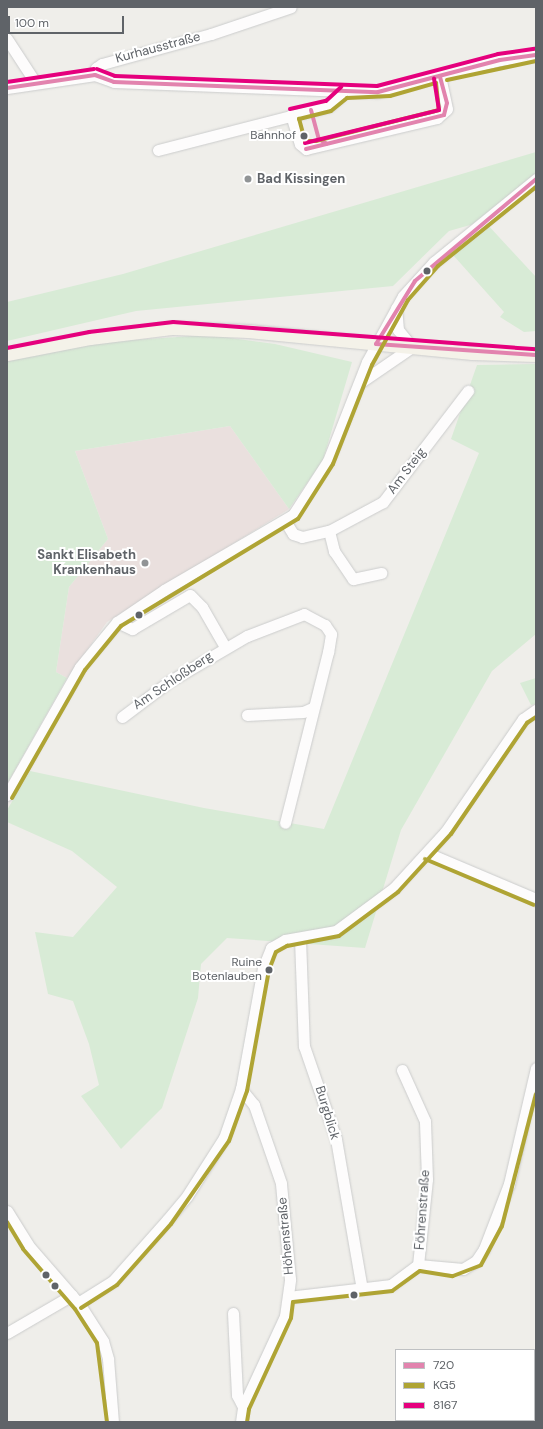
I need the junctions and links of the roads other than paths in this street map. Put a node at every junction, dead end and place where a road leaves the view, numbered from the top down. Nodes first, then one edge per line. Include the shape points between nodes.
1 (291, 7) edge
2 (7, 39) edge
3 (536, 55) edge
4 (95, 75) junction
5 (440, 76) junction
6 (35, 82) junction
7 (7, 88) edge
8 (345, 92) junction
9 (291, 115) junction
10 (158, 150) dead end
11 (536, 179) edge
12 (396, 307) junction
13 (376, 344) junction
14 (412, 347) junction
15 (7, 354) edge
16 (536, 355) edge
17 (360, 383) junction
18 (468, 392) dead end
19 (285, 521) junction
20 (329, 531) junction
21 (381, 573) dead end
22 (117, 622) junction
23 (225, 647) junction
24 (312, 708) junction
25 (536, 710) edge
26 (247, 715) dead end
27 (122, 717) dead end
28 (7, 795) edge
29 (285, 823) dead end
30 (427, 853) junction
31 (536, 899) edge
32 (300, 939) junction
33 (536, 1068) edge
34 (402, 1070) dead end
35 (241, 1089) junction
36 (7, 1211) edge
37 (418, 1266) junction
38 (362, 1289) junction
39 (288, 1297) junction
40 (75, 1299) junction
41 (232, 1313) dead end
42 (7, 1333) edge
43 (243, 1407) junction
44 (113, 1422) edge
45 (241, 1422) edge

1 - 4 street, Kurhausstraße via 211,34 102,64 96,68
2 - 6 street
3 - 5 street via 500,60
4 - 6 street
4 - 8 street via 114,82 320,88
5 - 8 street via 378,92
5 - 9 street via 447,103 444,115 306,149 300,144
6 - 7 street
8 - 9 street via 338,101
9 - 10 street
11 - 12 street via 434,262
12 - 13 street
12 - 14 street via 398,330
13 - 14 main road
13 - 15 main road via 248,330 173,328 90,338
13 - 17 street
14 - 16 main road
14 - 17 street
17 - 19 street via 316,484
18 - 20 street, Am Steig via 383,502
19 - 20 street, Am Steig via 293,534 302,537
19 - 22 street via 164,590
20 - 21 street via 334,551 353,579
22 - 23 street, Am Schloßberg via 132,629 184,596 190,595 202,606
22 - 28 street via 80,667
23 - 24 street, Am Schloßberg via 298,615 304,614 325,625 331,634
23 - 27 street, Am Schloßberg via 170,680
24 - 26 street via 303,712
24 - 29 street, Am Schloßberg
25 - 30 street via 523,719 484,779
30 - 31 street
30 - 32 street via 379,902 336,931
32 - 35 street via 276,944 267,955
32 - 38 street, Burgblick via 304,1046 336,1139
33 - 37 street via 509,1184 484,1249 476,1261 463,1269
34 - 37 street, Föhrenstraße via 424,1121 427,1179
35 - 39 street, Höhenstraße via 254,1105 281,1183 289,1247
35 - 40 street via 224,1138 187,1196 113,1281
36 - 40 street via 28,1245
37 - 38 street, Föhrenstraße via 392,1285
38 - 39 street, Föhrenstraße
39 - 43 street, Höhenstraße via 279,1332
40 - 42 street
40 - 44 street via 103,1341 108,1359
41 - 43 street, Höhenstraße via 237,1395
43 - 45 street, Höhenstraße

